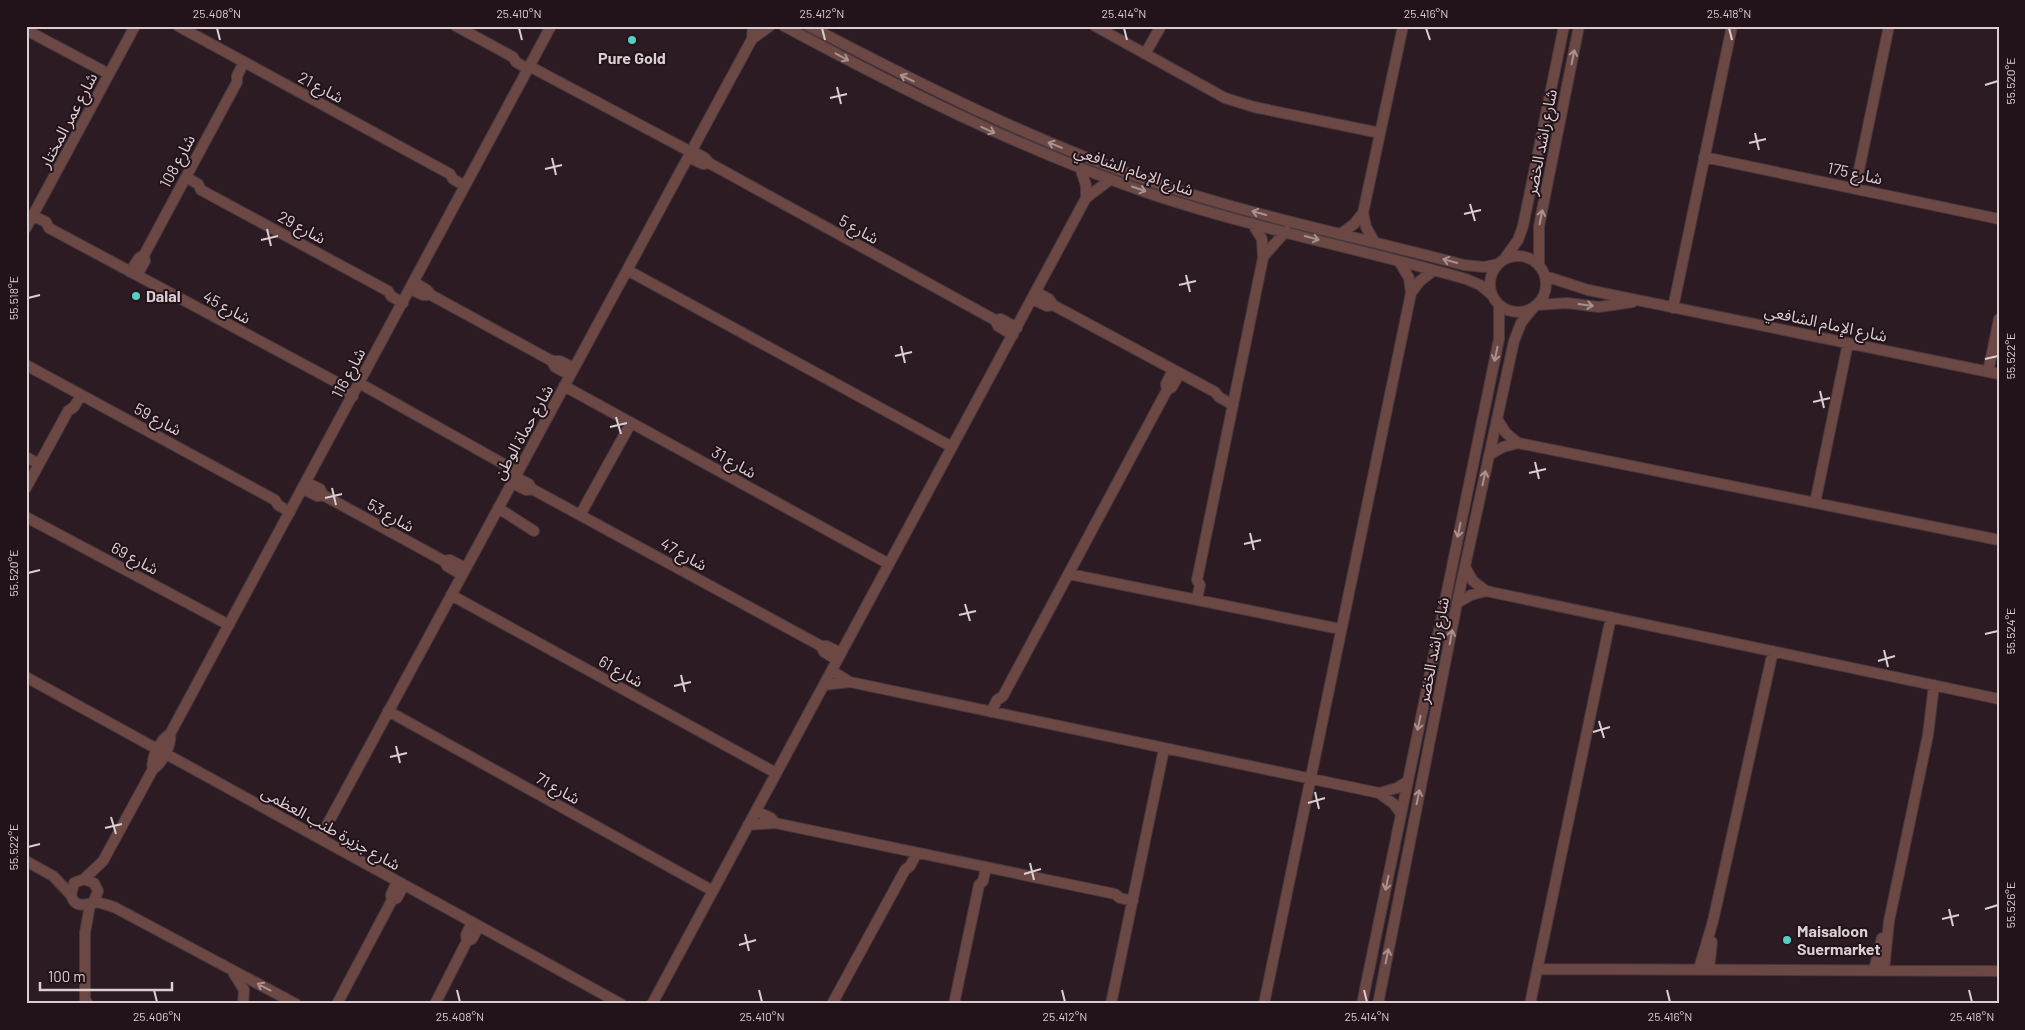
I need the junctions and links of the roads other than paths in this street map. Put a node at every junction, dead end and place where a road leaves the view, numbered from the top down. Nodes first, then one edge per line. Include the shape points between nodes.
1 (135, 26) edge
2 (178, 26) edge
3 (456, 26) edge
4 (551, 26) edge
5 (753, 26) edge
6 (770, 26) edge
7 (784, 26) edge
8 (1095, 26) edge
9 (1161, 26) edge
10 (1403, 26) edge
11 (1564, 26) edge
12 (1579, 26) edge
13 (1732, 26) edge
14 (1889, 26) edge
15 (811, 27) edge
16 (26, 30) edge
17 (752, 39) junction
18 (1145, 54) junction
19 (247, 64) junction
20 (530, 66) junction
21 (109, 74) junction
22 (1380, 134) junction
23 (690, 153) junction
24 (1704, 158) junction
25 (1080, 168) junction
26 (1111, 179) junction
27 (184, 180) junction
28 (467, 183) junction
29 (1855, 189) junction
30 (1086, 198) junction
31 (1364, 213) junction
32 (1999, 219) edge
33 (30, 222) edge
34 (1252, 224) junction
35 (1286, 231) junction
36 (1342, 233) junction
37 (1374, 241) junction
38 (1263, 258) junction
39 (1502, 261) junction
40 (1400, 263) junction
41 (1539, 265) junction
42 (627, 270) junction
43 (1433, 271) junction
44 (133, 273) junction
45 (1545, 276) junction
46 (408, 292) junction
47 (1411, 293) junction
48 (1034, 295) junction
49 (1492, 295) junction
50 (1646, 302) junction
51 (1499, 306) junction
52 (1535, 307) junction
53 (1673, 308) junction
54 (1999, 319) edge
55 (1015, 331) junction
56 (1848, 343) junction
57 (26, 365) edge
58 (1177, 371) junction
59 (572, 372) junction
60 (1988, 372) junction
61 (1999, 374) edge
62 (564, 386) junction
63 (356, 389) junction
64 (77, 393) junction
65 (1234, 400) junction
66 (1497, 419) junction
67 (631, 422) junction
68 (1518, 444) junction
69 (952, 447) junction
70 (1489, 455) junction
71 (26, 457) edge
72 (39, 464) junction
73 (515, 477) junction
74 (305, 485) junction
75 (26, 488) edge
76 (1815, 503) junction
77 (498, 508) junction
78 (292, 509) junction
79 (580, 515) junction
80 (26, 517) edge
81 (534, 531) dead end
82 (1999, 540) edge
83 (889, 564) junction
84 (1465, 567) junction
85 (464, 572) junction
86 (1069, 574) junction
87 (1486, 591) junction
88 (451, 595) junction
89 (1193, 598) junction
90 (1457, 604) junction
91 (1610, 617) junction
92 (229, 625) junction
93 (1340, 628) junction
94 (1770, 651) junction
95 (839, 656) junction
96 (832, 671) junction
97 (26, 677) edge
98 (850, 682) junction
99 (824, 685) junction
100 (1938, 686) junction
101 (1999, 699) edge
102 (388, 711) junction
103 (995, 713) junction
104 (1164, 749) junction
105 (161, 752) junction
106 (776, 773) junction
107 (1310, 779) junction
108 (1408, 781) junction
109 (1379, 793) junction
110 (756, 811) junction
111 (1401, 814) junction
112 (775, 823) junction
113 (748, 825) junction
114 (320, 838) junction
115 (913, 852) junction
116 (26, 861) edge
117 (103, 861) junction
118 (982, 868) junction
119 (53, 876) junction
120 (81, 879) junction
121 (401, 883) junction
122 (97, 889) junction
123 (713, 891) junction
124 (1133, 897) junction
125 (74, 899) junction
126 (92, 904) junction
127 (114, 908) junction
128 (476, 924) junction
129 (84, 933) junction
130 (1538, 968) junction
131 (231, 969) junction
132 (1704, 969) junction
133 (1879, 970) junction
134 (1999, 971) edge
135 (84, 1002) edge
136 (243, 1004) edge
137 (296, 1004) edge
138 (337, 1004) edge
139 (435, 1004) edge
140 (621, 1004) edge
141 (652, 1004) edge
142 (832, 1004) edge
143 (954, 1004) edge
144 (1111, 1004) edge
145 (1264, 1004) edge
146 (1362, 1004) edge
147 (1378, 1004) edge
148 (1530, 1004) edge

1 - 21 street, شارع عمر المختار
2 - 19 street, شارع 21
3 - 20 street, شارع 5 via 513,57 519,56
4 - 20 street, شارع 116
5 - 17 street, شارع حماة الوطن
6 - 17 street, شارع حماة الوطن
7 -> 25 street, شارع الإمام الشافعي via 939,108
8 - 18 street
9 - 18 street
10 - 22 street
11 - 39 street, شارع راشد الخضر via 1523,226 1515,247
41 -> 12 street, شارع راشد الخضر via 1539,226
13 - 24 street
14 - 29 street
36 -> 15 street, شارع الإمام الشافعي via 1193,194 1076,153 953,100
16 - 21 street
17 - 23 street, شارع حماة الوطن
18 - 22 street via 1212,92 1239,103
19 - 27 street, شارع 108 via 242,79 237,82
19 - 28 street, شارع 21 via 450,174 456,173
20 - 23 street, شارع 5
20 - 28 street, شارع 116
21 - 33 street, شارع عمر المختار
22 - 31 street
23 - 42 street, شارع حماة الوطن
23 - 55 street, شارع 5 via 701,164 708,163 994,320 1000,319
24 - 29 street, شارع 175
24 - 53 street
25 - 26 street, شارع الإمام الشافعي
25 - 30 street via 1086,185
26 - 30 street
26 -> 34 street, شارع الإمام الشافعي
27 - 44 street, شارع 108 via 144,255 145,261
27 - 46 street, شارع 29 via 198,184 201,190 388,291
28 - 46 street, شارع 116
29 - 32 street, شارع 175
30 - 48 street
31 - 36 street
31 - 37 street via 1366,227
33 - 44 street, شارع 45 via 43,229 49,228
34 - 35 street, شارع الإمام الشافعي
34 - 38 street via 1262,239
35 - 38 street
35 -> 40 street, شارع الإمام الشافعي
36 - 37 street, شارع الإمام الشافعي
39 -> 37 street, شارع الإمام الشافعي via 1470,266
38 - 65 street
39 - 41 street via 1512,256 1527,257
39 - 49 street via 1490,278
40 - 43 street, شارع الإمام الشافعي
40 - 47 street via 1409,278
41 - 45 street
42 - 59 street, شارع حماة الوطن
42 - 69 street
43 - 47 street
43 - 49 street, شارع الإمام الشافعي via 1473,282
44 - 63 street, شارع 45 via 338,383
45 - 50 street, شارع الإمام الشافعي via 1577,288
45 - 52 street via 1544,295
46 - 59 street via 428,290 431,295 552,361 555,366
46 - 63 street, شارع 116
47 - 93 street
48 - 55 street
48 - 58 street via 1049,299 1052,305
49 - 51 street
52 -> 50 street, شارع الإمام الشافعي via 1567,303 1599,307
50 - 53 street, شارع الإمام الشافعي
51 - 52 street via 1512,312
51 -> 108 street, شارع راشد الخضر via 1499,339
52 - 66 street, شارع راشد الخضر via 1517,332
53 - 56 street, شارع الإمام الشافعي
54 - 60 street
55 - 69 street
56 - 60 street, شارع الإمام الشافعي
56 - 76 street
57 - 64 street, شارع 59
58 - 65 street
58 - 86 street via 1174,385 1167,390
59 - 62 street, شارع حماة الوطن
60 - 61 street, شارع الإمام الشافعي
62 - 67 street, شارع 31
62 - 73 street, شارع حماة الوطن
63 - 73 street, شارع 45
63 - 74 street, شارع 116
64 - 72 street via 74,407 68,411
64 - 78 street, شارع 59 via 275,500 278,505
65 - 89 street via 1198,580 1200,586
66 - 68 street
66 - 70 street, شارع راشد الخضر
67 - 79 street
67 - 83 street, شارع 31
68 - 70 street via 1503,447
68 - 76 street
69 - 83 street
84 -> 70 street, شارع راشد الخضر
71 - 72 street
72 - 75 street
73 - 77 street, شارع حماة الوطن
73 - 79 street, شارع 47 via 526,490 532,489
74 - 78 street, شارع 116
74 - 85 street, شارع 53 via 317,496 323,495 444,561 449,568
76 - 82 street
77 - 81 street
77 - 85 street, شارع حماة الوطن
78 - 92 street, شارع 116
79 - 95 street, شارع 47 via 821,646 827,646
80 - 92 street, شارع 69
83 - 95 street
84 - 87 street via 1473,581
84 - 90 street, شارع راشد الخضر
85 - 88 street, شارع حماة الوطن
86 - 89 street
86 - 103 street via 1003,696 997,700
87 - 90 street
87 - 91 street
88 - 102 street, شارع حماة الوطن
88 - 106 street, شارع 61
89 - 93 street
147 -> 90 street, شارع راشد الخضر
91 - 94 street
91 - 130 street
92 - 105 street, شارع 116 via 165,738
93 - 107 street
94 - 100 street
94 - 132 street
95 - 96 street
96 - 98 street
96 - 99 street
97 - 105 street, شارع جزيرة طنب العظمى
98 - 99 street
98 - 103 street
99 - 106 street
100 - 101 street
100 - 133 street
102 - 114 street, شارع حماة الوطن
102 - 123 street, شارع 71
103 - 104 street
104 - 107 street
104 - 124 street
105 - 114 street, شارع جزيرة طنب العظمى
105 - 117 street, شارع 116 via 152,763 153,769
106 - 110 street
107 - 109 street
107 - 145 street
108 - 109 street
108 - 111 street, شارع راشد الخضر
109 - 111 street via 1390,799
110 - 112 street
110 - 113 street
111 -> 146 street, شارع راشد الخضر
112 - 113 street
112 - 115 street
113 - 123 street
114 - 121 street, شارع جزيرة طنب العظمى
115 - 118 street
115 - 142 street
116 - 119 street
117 - 120 street, شارع 116
117 - 122 street, شارع 116
118 - 124 street via 1115,894 1120,898
118 - 143 street via 983,881 979,885
119 - 120 street
119 - 125 street
120 - 122 street via 90,880
120 - 125 street via 74,884
121 - 128 street, شارع جزيرة طنب العظمى
121 - 138 street via 391,895 392,900
122 - 126 street
122 - 127 street
123 - 141 street
124 - 144 street
125 - 126 street via 83,906
125 - 129 street
126 - 127 street
126 - 129 street
127 - 131 street
128 - 139 street via 466,935 467,941
128 - 140 street, شارع جزيرة طنب العظمى
129 - 135 street
130 - 132 street
130 - 148 street
131 - 136 street via 243,985
137 -> 131 street
132 - 133 street
133 - 134 street

